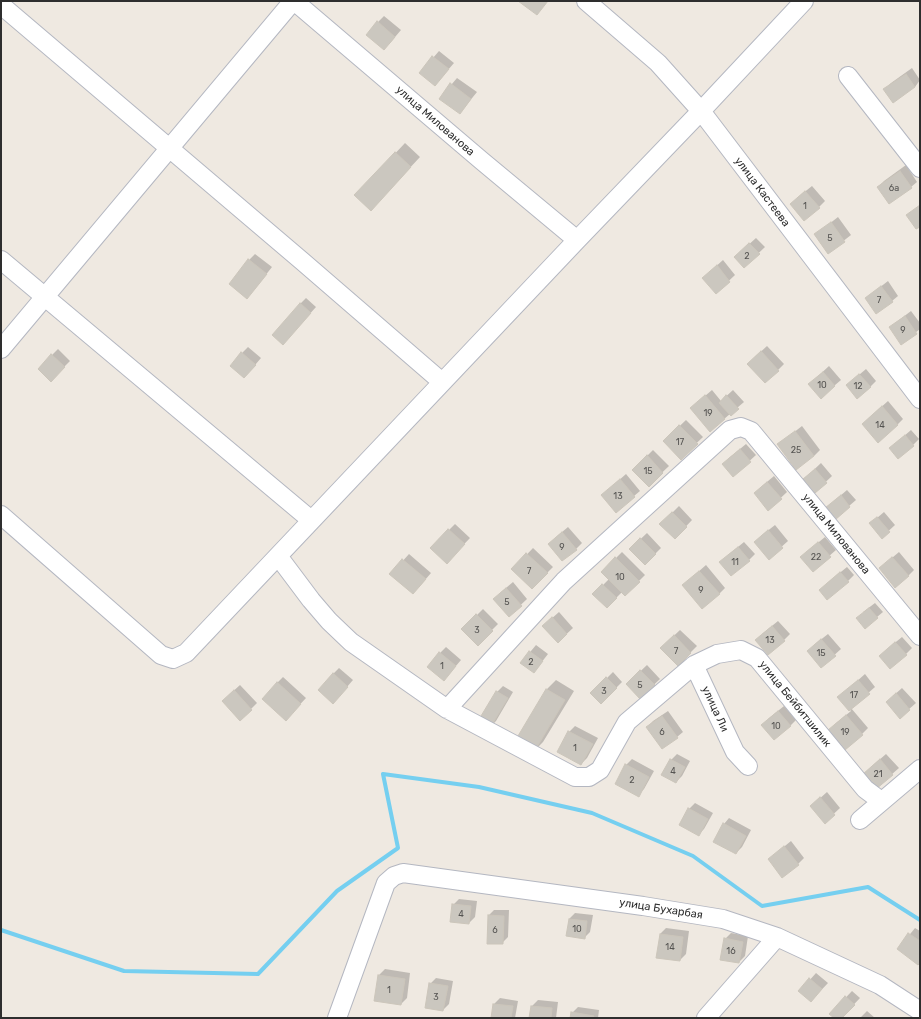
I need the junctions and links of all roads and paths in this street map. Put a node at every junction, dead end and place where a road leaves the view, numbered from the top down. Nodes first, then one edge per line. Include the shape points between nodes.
1 (294, 1) edge
2 (586, 1) edge
3 (804, 1) edge
4 (1, 5) edge
5 (848, 76) dead end
6 (701, 112) junction
7 (170, 149) junction
8 (920, 168) edge
9 (577, 240) junction
10 (1, 260) edge
11 (46, 297) junction
12 (1, 349) edge
13 (442, 382) junction
14 (920, 399) edge
15 (1, 516) edge
16 (312, 520) junction
17 (278, 556) junction
18 (920, 636) edge
19 (694, 665) junction
20 (447, 709) junction
21 (748, 766) dead end
22 (920, 769) edge
23 (881, 801) junction
24 (860, 820) dead end
25 (777, 937) junction
26 (920, 1011) edge
27 (337, 1018) edge
28 (706, 1018) edge

1 - 7 street
1 - 9 street, улица Милованова
2 - 6 street, улица Кастеева via 658,63
3 - 6 street
4 - 7 street
5 - 8 street
6 - 9 street
6 - 14 street, улица Кастеева
7 - 11 street
7 - 13 street
9 - 13 street
10 - 11 street
11 - 12 street
11 - 16 street
13 - 16 street
15 - 17 street via 161,655 173,659 186,653
16 - 17 street
17 - 20 street, улица Бейбитшилик via 311,600 351,642
18 - 20 street, улица Милованова via 751,431 741,427 730,430 564,581
19 - 20 street, улица Бейбитшилик via 627,722 600,770 589,777 575,776
19 - 21 street, улица Ли via 731,758
19 - 23 street, улица Бейбитшилик via 717,654 741,650 757,658 864,789
22 - 23 street
23 - 24 street
25 - 26 street, улица Бухарбая via 880,985
25 - 27 street, улица Бухарбая via 723,918 403,873 386,883
25 - 28 street

